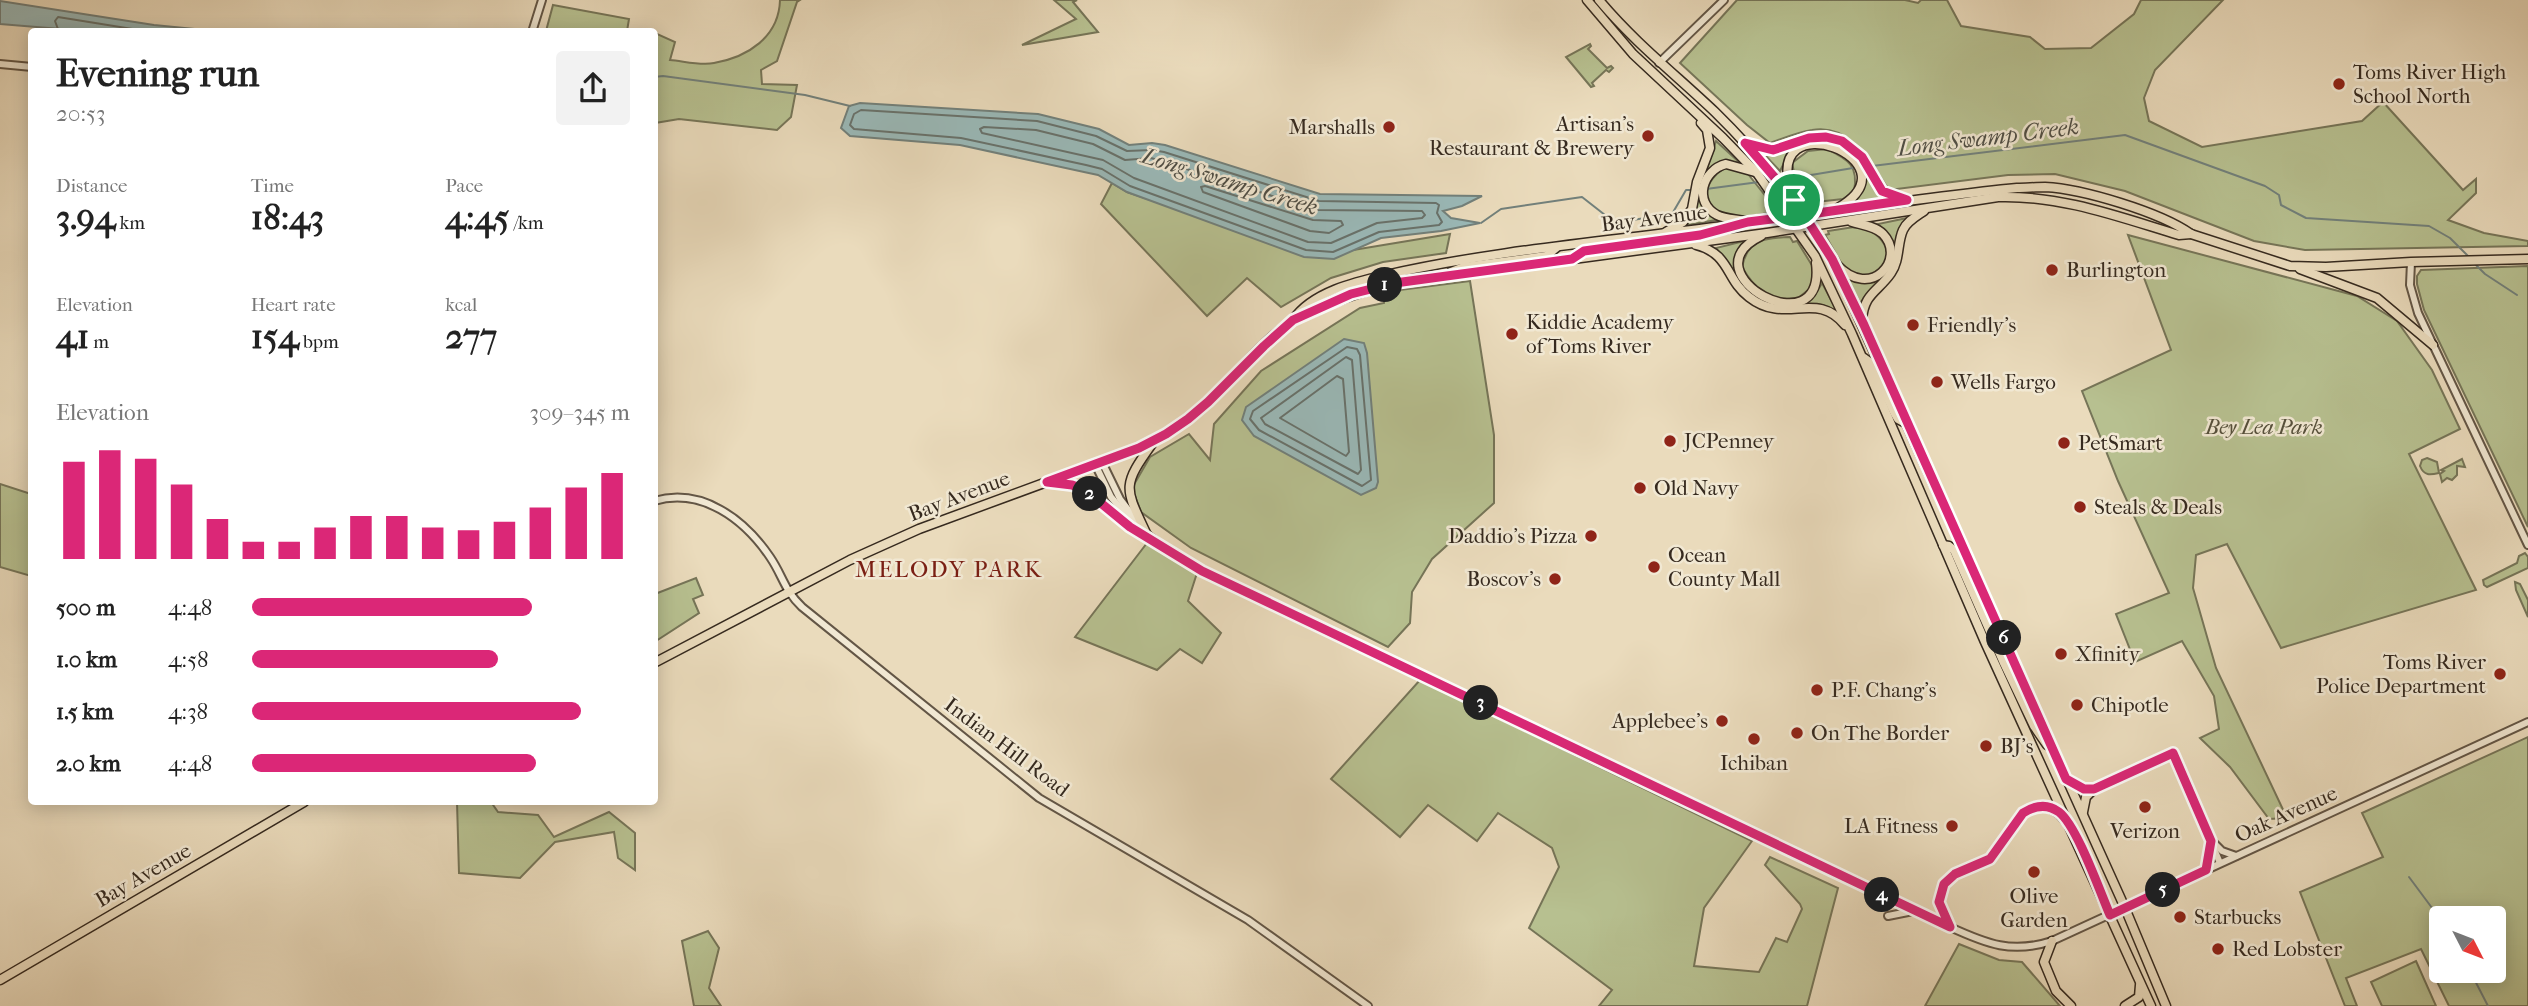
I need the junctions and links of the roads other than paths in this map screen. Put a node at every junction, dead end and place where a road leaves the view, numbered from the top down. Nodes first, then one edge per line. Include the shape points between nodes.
1 (541, 0) edge
2 (1587, 0) edge
3 (1599, 0) edge
4 (1724, 0) edge
5 (533, 28) edge
6 (1660, 63) junction
7 (0, 64) edge
8 (28, 67) edge
9 (1691, 109) junction
10 (1745, 143) junction
11 (1863, 167) junction
12 (1758, 174) junction
13 (1782, 179) junction
14 (1699, 191) junction
15 (1907, 200) junction
16 (1927, 209) junction
17 (1833, 211) junction
18 (1804, 215) junction
19 (1788, 216) junction
20 (1748, 222) junction
21 (1849, 222) junction
22 (1812, 227) junction
23 (1797, 229) junction
24 (1767, 233) junction
25 (1663, 234) junction
26 (2191, 234) junction
27 (1689, 244) junction
28 (1556, 248) junction
29 (1545, 256) junction
30 (1815, 256) junction
31 (1572, 259) junction
32 (1832, 259) junction
33 (2528, 259) edge
34 (2411, 262) junction
35 (2290, 266) junction
36 (1293, 320) junction
37 (1862, 323) junction
38 (1852, 334) junction
39 (2432, 345) junction
40 (1862, 356) junction
41 (1908, 425) junction
42 (1154, 440) junction
43 (1099, 463) junction
44 (1047, 482) junction
45 (1941, 498) junction
46 (658, 499) edge
47 (1933, 523) junction
48 (1147, 535) junction
49 (1943, 545) junction
50 (2528, 545) edge
51 (788, 594) junction
52 (658, 658) edge
53 (2528, 722) edge
54 (2057, 759) junction
55 (2066, 779) junction
56 (2094, 789) junction
57 (299, 805) edge
58 (2083, 816) junction
59 (2070, 825) junction
60 (2211, 841) junction
61 (2236, 856) junction
62 (2220, 863) junction
63 (2206, 870) junction
64 (2125, 908) junction
65 (1914, 911) junction
66 (2110, 915) junction
67 (1888, 916) dead end
68 (1950, 927) junction
69 (2052, 941) junction
70 (0, 980) edge
71 (2141, 982) junction
72 (1368, 1006) edge
73 (2071, 1006) edge
74 (2125, 1006) edge
75 (2151, 1006) edge
76 (2166, 1006) edge

1 - 5 street
2 - 9 main road via 1633,54
3 - 6 main road
4 - 6 street
6 - 10 main road
7 - 8 street
9 - 12 main road
9 - 14 main road via 1707,130 1710,144
10 - 11 main road via 1773,150 1826,137 1847,144
10 - 13 main road
11 - 13 main road via 1837,148 1816,144 1792,155
11 - 15 main road via 1882,191
11 - 17 main road via 1858,194
12 - 14 main road via 1726,164 1706,177
12 - 19 main road
13 - 18 main road
14 - 20 main road via 1717,215
14 - 25 main road via 1684,222
15 - 17 main road, Bay Avenue
15 - 26 main road, Bay Avenue via 2046,187 2091,195
16 - 21 main road, Bay Avenue
16 - 26 main road, Bay Avenue via 1998,197 2046,199 2179,235
16 - 37 main road via 1903,229 1891,274 1870,294
17 - 18 main road, Bay Avenue
18 - 19 main road, Bay Avenue
18 - 22 main road
19 - 20 main road, Bay Avenue
19 - 23 main road
20 - 25 main road, Bay Avenue
20 - 31 main road via 1700,235 1584,251
21 - 22 main road, Bay Avenue
21 - 32 main road via 1883,234 1890,253 1888,263 1878,276 1864,280 1849,275
22 - 23 main road, Bay Avenue
22 - 32 main road
23 - 24 main road, Bay Avenue
23 - 30 main road
24 - 27 main road, Bay Avenue
24 - 30 main road via 1746,246 1738,262 1745,282 1765,298 1795,303 1808,297 1816,285
25 - 28 main road, Bay Avenue
26 - 35 main road, Bay Avenue
27 - 31 main road, Bay Avenue
27 - 38 main road via 1718,255 1741,289 1762,305 1825,309 1835,313
28 - 29 main road
28 - 31 main road via 1559,255
29 - 31 main road, Bay Avenue
29 - 36 main road, Bay Avenue via 1464,267 1439,277 1371,288
29 - 36 main road, Bay Avenue via 1474,259 1373,278 1317,299 1301,308
30 - 38 main road
32 - 37 main road
33 - 34 main road, Bay Avenue
34 - 35 main road, Bay Avenue
34 - 39 street via 2413,300
35 - 39 main road via 2377,298
36 - 42 main road, Bay Avenue via 1198,411
37 - 41 main road
38 - 40 main road
39 - 50 street
40 - 41 main road via 1871,363 1898,419
40 - 47 main road
41 - 45 main road
42 - 43 main road, Bay Avenue
42 - 48 main road via 1129,482
43 - 44 main road, Bay Avenue
43 - 48 street, Oak Avenue via 1115,504
44 - 48 main road via 1085,490 1130,527
44 - 51 main road, Bay Avenue via 919,529
45 - 47 main road
45 - 54 main road
46 - 51 street, Indian Hill Road via 700,499 738,522 771,558
47 - 49 main road
48 - 65 street, Oak Avenue via 1202,571
49 - 54 main road via 1954,551 2034,726
49 - 59 main road
51 - 52 main road, Bay Avenue
51 - 72 street, Indian Hill Road via 1039,799 1248,920
53 - 61 street, Oak Avenue
54 - 55 main road
55 - 56 main road
55 - 58 main road
56 - 58 main road via 2086,797
56 - 60 street via 2173,753
57 - 70 main road, Bay Avenue
58 - 64 main road
59 - 66 main road
59 - 68 main road via 2048,807 2023,813 1990,859 1955,874 1944,884 1939,902
60 - 61 street
60 - 62 street
60 - 63 street
61 - 62 street, Oak Avenue
62 - 63 street, Oak Avenue
63 - 64 street, Oak Avenue
64 - 66 street, Oak Avenue
64 - 76 main road
65 - 67 street
65 - 68 street, Oak Avenue
66 - 69 street, Oak Avenue
66 - 71 main road
68 - 69 street, Oak Avenue via 1982,942 2009,947
69 - 73 main road via 2044,962 2056,991
71 - 74 main road via 2139,997
71 - 75 main road

